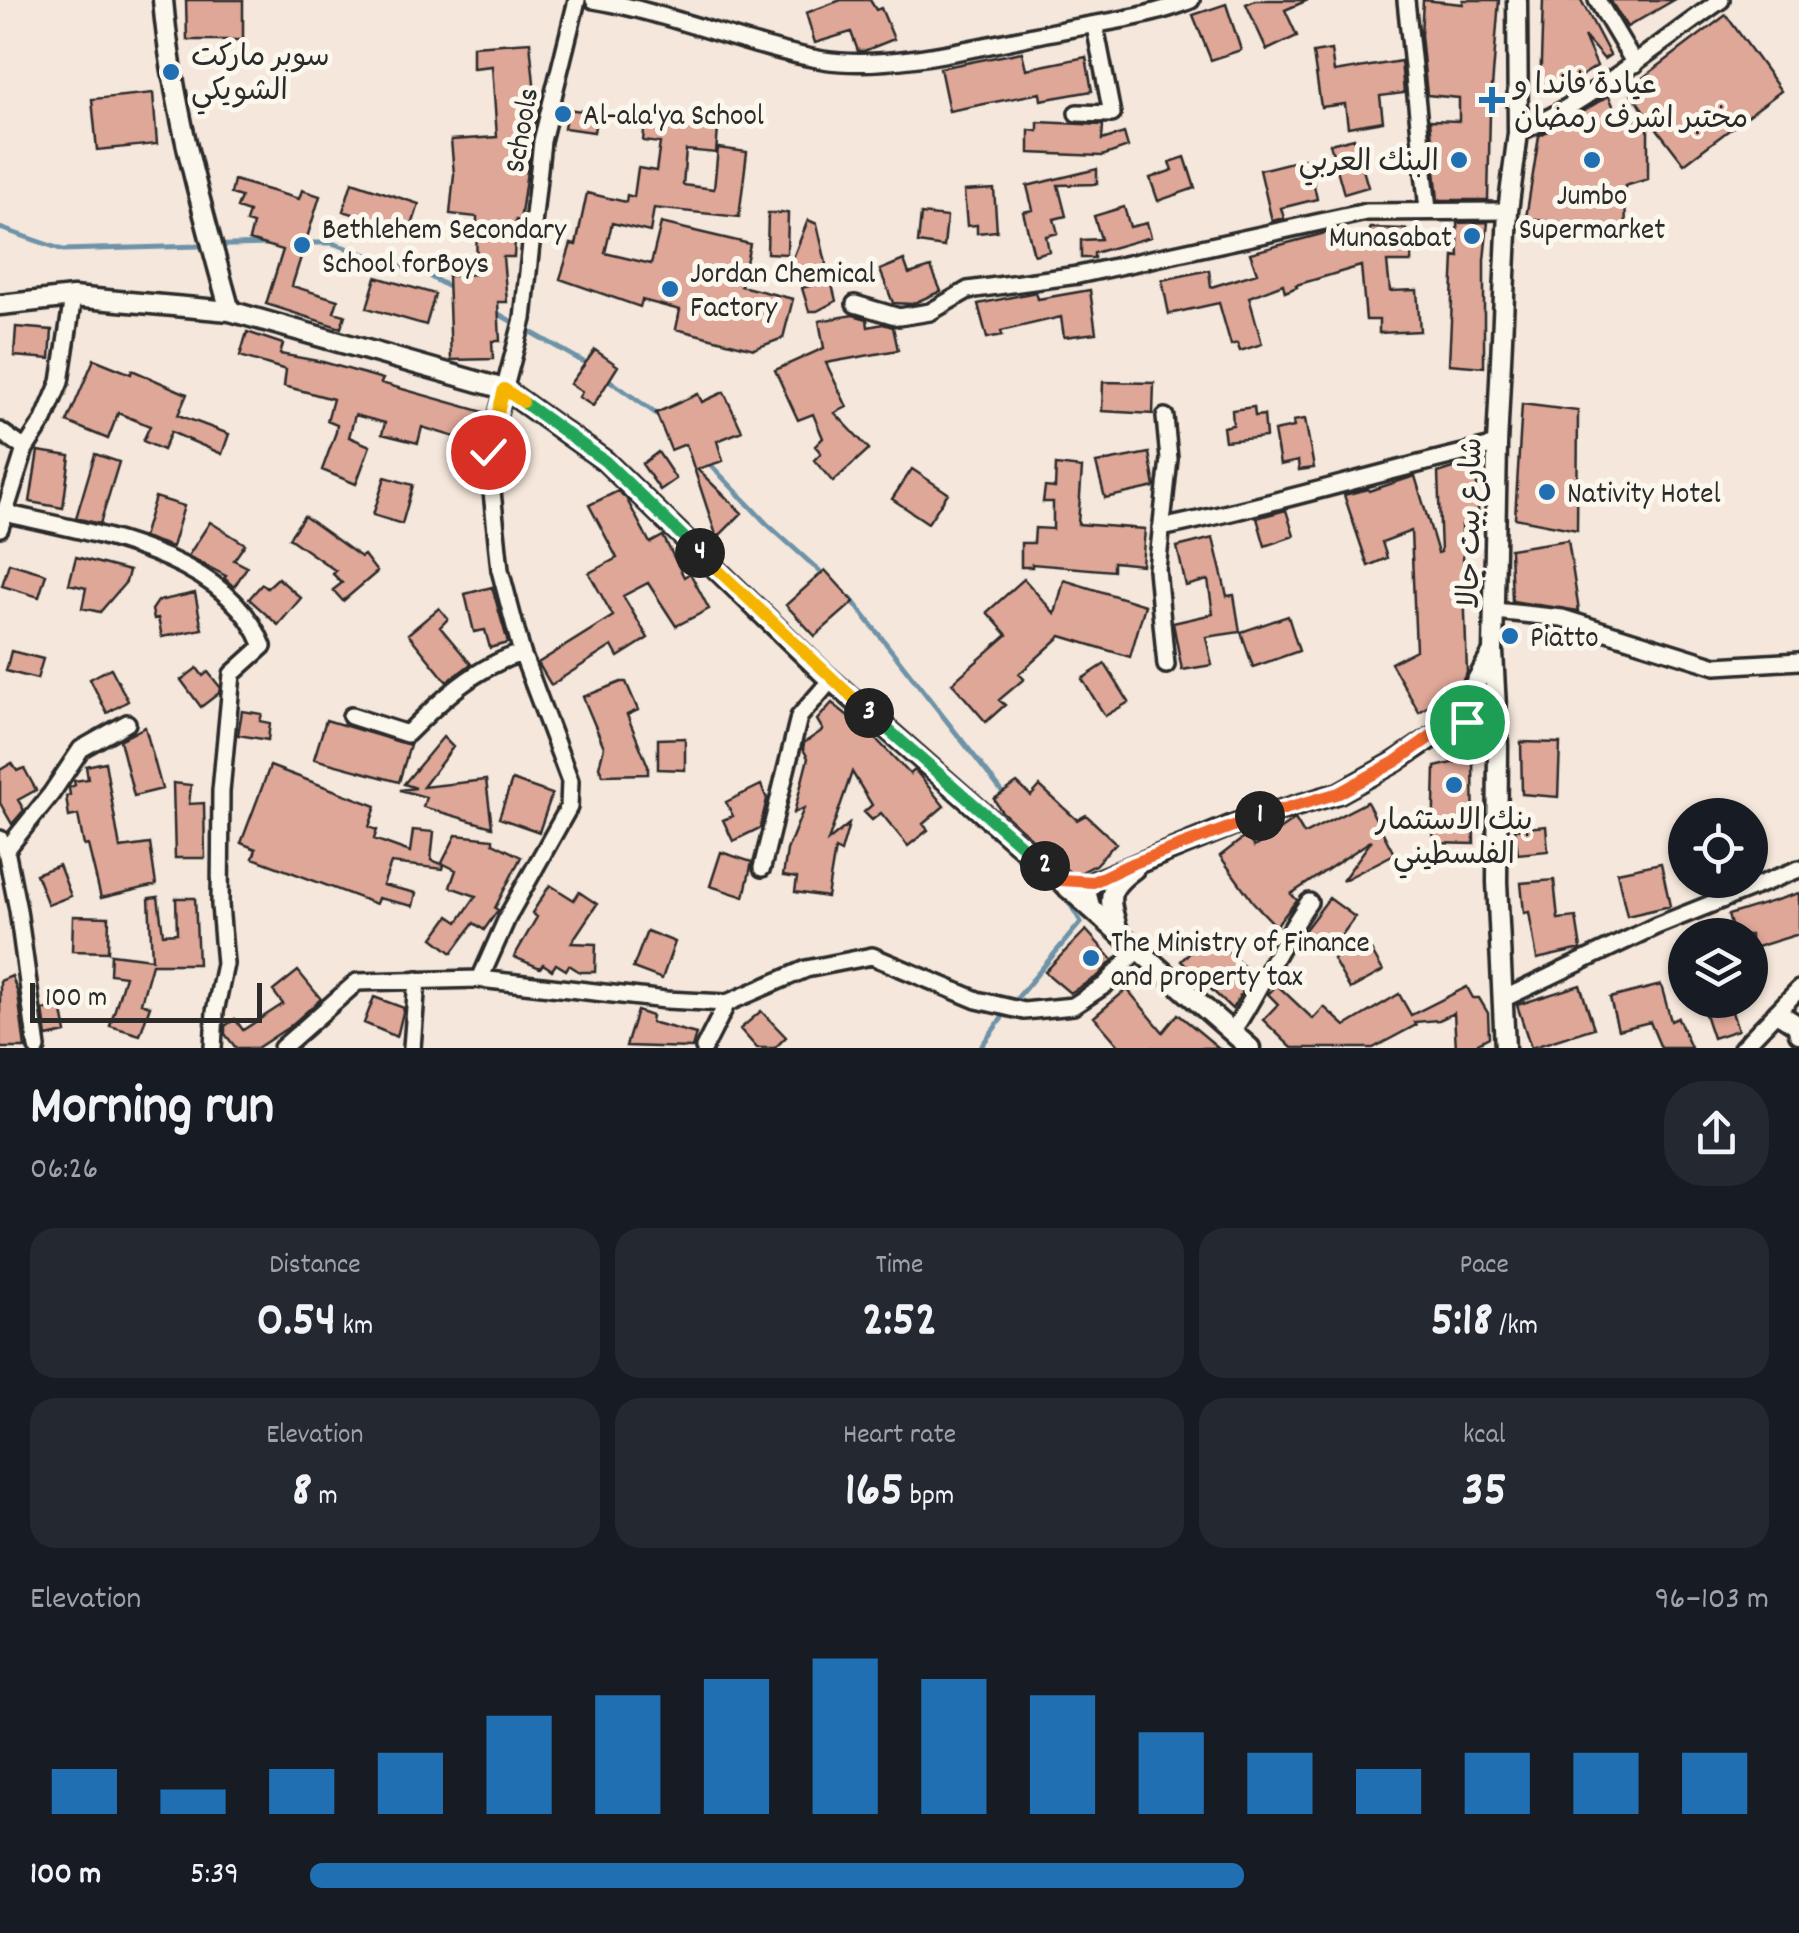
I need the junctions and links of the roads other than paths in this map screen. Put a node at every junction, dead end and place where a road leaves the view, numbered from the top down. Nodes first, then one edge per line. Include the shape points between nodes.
1 (163, 0) edge
2 (577, 0) edge
3 (594, 0) edge
4 (1192, 0) edge
5 (1406, 0) edge
6 (1517, 0) edge
7 (1597, 0) edge
8 (1721, 0) edge
9 (1095, 26) junction
10 (1635, 64) junction
11 (1077, 113) dead end
12 (1518, 133) junction
13 (1428, 210) junction
14 (1508, 211) junction
15 (73, 296) junction
16 (855, 304) dead end
17 (0, 305) edge
18 (230, 311) junction
19 (504, 389) junction
20 (1165, 417) dead end
21 (0, 431) edge
22 (1498, 444) junction
23 (24, 449) junction
24 (2, 520) edge
25 (1161, 528) junction
26 (1494, 611) junction
27 (1493, 652) junction
28 (522, 653) junction
29 (1799, 662) edge
30 (1166, 665) dead end
31 (830, 680) junction
32 (1490, 702) junction
33 (351, 716) dead end
34 (1455, 719) junction
35 (127, 723) dead end
36 (1498, 746) junction
37 (3, 844) edge
38 (1156, 856) junction
39 (762, 868) dead end
40 (1799, 868) edge
41 (1061, 880) junction
42 (1093, 882) junction
43 (1309, 902) dead end
44 (1090, 906) junction
45 (1118, 932) junction
46 (1138, 949) junction
47 (480, 979) junction
48 (417, 980) junction
49 (1799, 988) edge
50 (1505, 998) junction
51 (727, 1003) junction
52 (1778, 1012) junction
53 (1232, 1032) junction
54 (1799, 1033) edge
55 (38, 1048) edge
56 (213, 1048) edge
57 (282, 1048) edge
58 (412, 1048) edge
59 (704, 1048) edge
60 (1250, 1048) edge
61 (1505, 1048) edge
62 (1742, 1048) edge

1 - 18 street via 168,62
2 - 19 street, Schools via 542,141 523,319
3 - 9 street via 825,60 932,54
4 - 9 street
5 - 13 street
6 - 12 street, شارع بيت جالا
7 - 10 street
8 - 10 street
9 - 11 street via 1112,114
10 - 12 street via 1565,112
12 - 14 street, شارع بيت جالا
13 - 14 street
13 - 16 street via 1366,212 1078,275 968,290 930,312 899,317
14 - 22 street, شارع بيت جالا
15 - 17 street
15 - 18 street
15 - 23 street via 60,382
18 - 19 street
19 - 28 street, Schools via 488,452 500,570
19 - 31 street via 605,461
20 - 25 street via 1169,459
21 - 23 street
22 - 25 street
22 - 26 street, شارع بيت جالا
23 - 24 street
24 - 56 street via 164,556 197,572 244,614 263,646 232,674 224,736 225,964
25 - 30 street via 1157,569
26 - 27 street, شارع بيت جالا
26 - 29 street via 1562,618 1716,666
27 - 32 street, شارع بيت جالا
27 - 34 street
28 - 33 street via 499,660 443,698 406,734
28 - 47 street, Schools via 560,748 569,807
31 - 39 street via 799,717
31 - 41 street
32 - 34 street
32 - 36 street, شارع بيت جالا
34 - 36 street
34 - 38 street via 1339,793
35 - 37 street via 81,749 52,794
36 - 50 street, شارع بيت جالا
37 - 55 street
38 - 42 street
38 - 45 street via 1114,888 1109,899
40 - 50 street
41 - 42 street
41 - 44 street
42 - 44 street via 1086,891
43 - 53 street
44 - 45 street
45 - 46 street
46 - 51 street via 1073,1006 1024,1011 977,1000 872,956 806,969
46 - 53 street
47 - 48 street
47 - 51 street
48 - 57 street via 357,982
48 - 58 street
49 - 52 street
50 - 61 street, شارع بيت جالا
51 - 59 street
52 - 54 street
52 - 62 street
53 - 60 street

